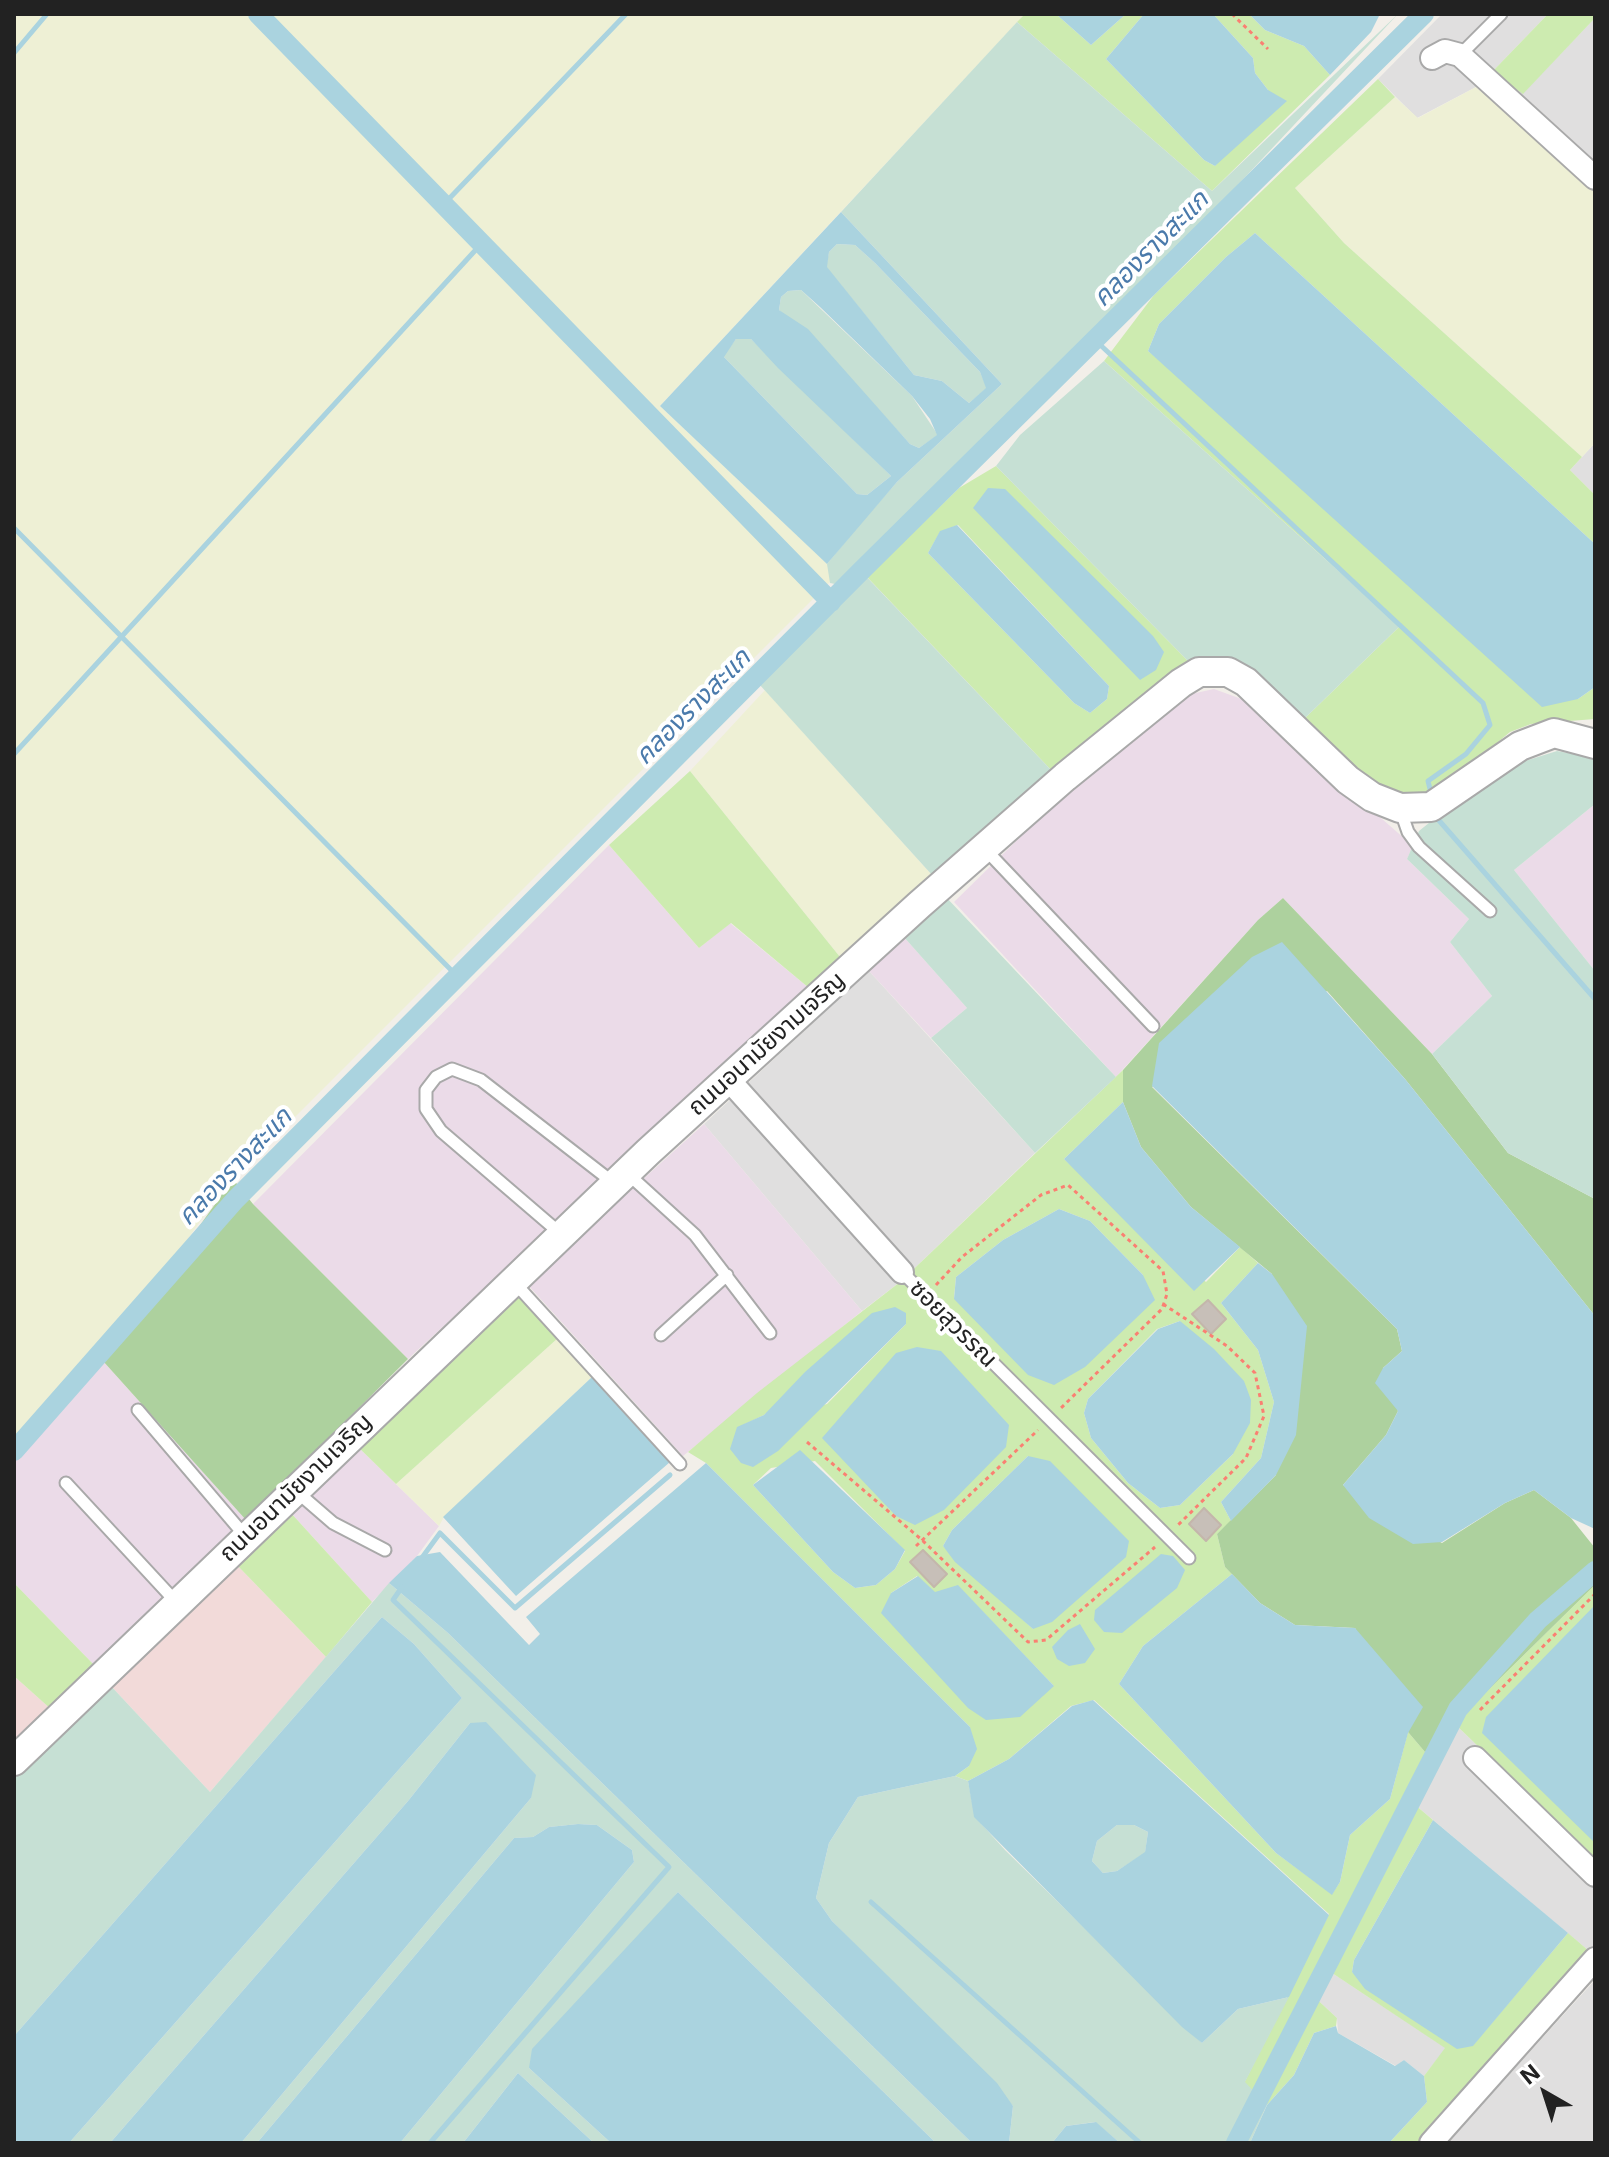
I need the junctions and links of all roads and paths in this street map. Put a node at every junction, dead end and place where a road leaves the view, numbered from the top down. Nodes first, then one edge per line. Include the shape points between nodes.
1 (1232, 14) edge
2 (1501, 14) edge
3 (1268, 49) dead end
4 (1460, 55) junction
5 (1432, 58) dead end
6 (1595, 178) edge
7 (1593, 739) edge
8 (1400, 808) junction
9 (984, 848) junction
10 (1490, 911) dead end
11 (1153, 1026) dead end
12 (728, 1079) junction
13 (621, 1178) junction
14 (561, 1235) junction
15 (902, 1272) joint
16 (727, 1275) junction
17 (512, 1281) junction
18 (925, 1295) junction
19 (1163, 1304) junction
20 (770, 1333) dead end
21 (661, 1335) dead end
22 (138, 1410) dead end
23 (1048, 1420) junction
24 (807, 1442) dead end
25 (680, 1464) dead end
26 (66, 1483) dead end
27 (294, 1489) junction
28 (246, 1537) junction
29 (1167, 1537) junction
30 (922, 1540) junction
31 (916, 1546) dead end
32 (385, 1550) dead end
33 (1189, 1558) dead end
34 (1595, 1594) edge
35 (177, 1604) junction
36 (1480, 1710) dead end
37 (1475, 1758) dead end
38 (14, 1761) edge
39 (1595, 1875) edge
40 (1595, 1959) edge
41 (1443, 2139) edge

1 - 3 path
2 - 4 lane
4 - 5 street via 1445,51
4 - 6 street
7 - 8 street via 1554,733 1520,746 1431,807
8 - 9 street, ถนนอนามัยงามเจริญ via 1348,780 1246,682 1213,669 1181,683
8 - 10 lane via 1419,847
9 - 11 lane
9 - 12 street, ถนนอนามัยงามเจริญ
12 - 13 street, ถนนอนามัยงามเจริญ
12 - 15 street, ซอยสุวรรณ
13 - 14 street, ถนนอนามัยงามเจริญ
13 - 14 lane via 481,1080 452,1069 436,1077 426,1090 426,1109 441,1131
13 - 16 lane via 695,1235
14 - 17 street, ถนนอนามัยงามเจริญ
15 - 18 lane, ซอยสุวรรณ
16 - 20 lane
16 - 21 lane
17 - 25 lane
17 - 27 street, ถนนอนามัยงามเจริญ
18 - 19 path via 962,1257 1041,1195 1068,1185 1163,1271
18 - 23 lane, ซอยสุวรรณ
19 - 23 path
19 - 29 path via 1227,1346 1255,1373 1264,1416 1246,1458
22 - 28 lane
23 - 29 lane, ซอยสุวรรณ
23 - 30 path
24 - 30 path
26 - 35 lane
27 - 28 street, ถนนอนามัยงามเจริญ
27 - 32 lane via 333,1523
28 - 35 street, ถนนอนามัยงามเจริญ
29 - 30 path via 1046,1640 1028,1642
29 - 33 lane, ซอยสุวรรณ
30 - 31 path
34 - 36 path
35 - 38 street, ถนนอนามัยงามเจริญ
37 - 39 street
40 - 41 street

